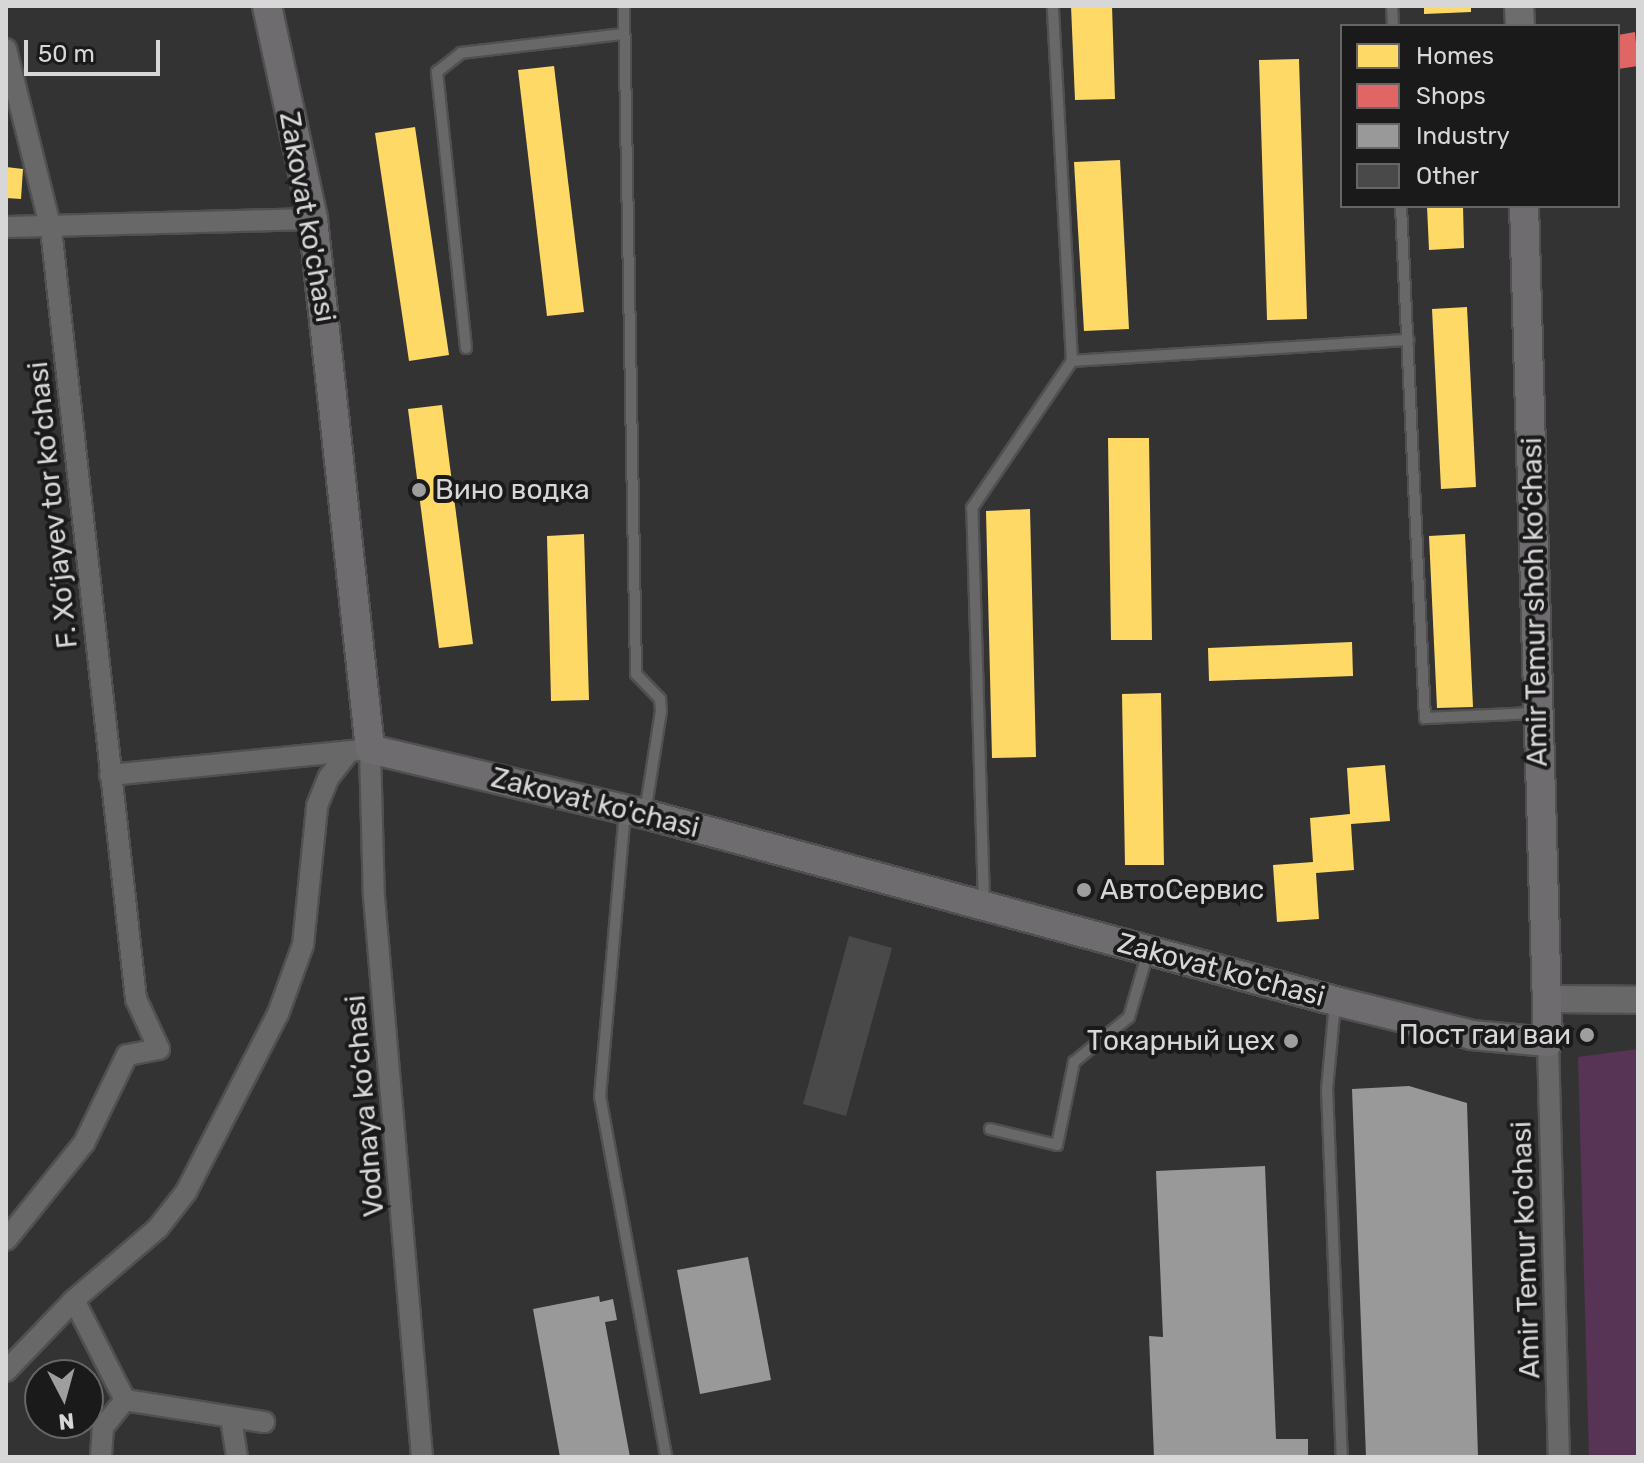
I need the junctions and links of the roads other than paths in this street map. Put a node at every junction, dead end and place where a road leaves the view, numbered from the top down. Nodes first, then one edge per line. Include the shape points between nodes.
1 (267, 6) edge
2 (624, 6) edge
3 (1053, 6) edge
4 (623, 34) junction
5 (6, 49) edge
6 (1401, 208) edge
7 (1524, 208) edge
8 (313, 219) junction
9 (6, 227) edge
10 (51, 229) junction
11 (1408, 340) junction
12 (466, 348) dead end
13 (1072, 361) junction
14 (1537, 713) junction
15 (359, 751) junction
16 (110, 775) junction
17 (635, 812) junction
18 (984, 905) junction
19 (1148, 950) junction
20 (1547, 999) junction
21 (1638, 1000) edge
22 (1335, 1001) junction
23 (1548, 1042) junction
24 (990, 1129) dead end
25 (6, 1240) edge
26 (74, 1300) junction
27 (6, 1371) edge
28 (125, 1400) junction
29 (231, 1419) junction
30 (264, 1422) dead end
31 (1342, 1455) edge
32 (101, 1457) edge
33 (237, 1457) edge
34 (422, 1457) edge
35 (666, 1457) edge
36 (1559, 1457) edge

1 - 8 main road, Zakovat ko'chasi
2 - 4 lane
3 - 13 lane
4 - 12 lane via 461,53 437,72
4 - 17 lane via 636,674 660,699 661,711
5 - 10 street, F. Xo‘jayev tor ko‘chasi
6 - 11 lane
7 - 14 main road, Amir Temur shoh ko‘chasi
8 - 10 street
8 - 15 main road, Zakovat ko'chasi
9 - 10 street
10 - 16 street, F. Xo‘jayev tor ko‘chasi
11 - 13 lane
11 - 14 lane via 1425,718
13 - 18 lane via 972,508
14 - 20 main road, Amir Temur shoh ko‘chasi
15 - 16 street
15 - 17 main road, Zakovat ko'chasi
15 - 26 street via 329,777 317,806 303,945 244,1086 186,1192 158,1228
15 - 34 street, Vodnaya ko‘chasi
16 - 25 street, F. Xo‘jayev tor ko‘chasi via 136,999 159,1049 127,1055 84,1143
17 - 18 main road, Zakovat ko'chasi
17 - 35 lane via 600,1096
18 - 19 main road, Zakovat ko'chasi
19 - 22 main road, Zakovat ko'chasi
19 - 24 lane via 1129,1017 1074,1062 1057,1145
20 - 21 street
20 - 23 main road, Amir Temur shoh ko‘chasi
22 - 23 main road, Zakovat ko'chasi via 1472,1035
22 - 31 lane via 1327,1089
23 - 36 street, Amir Temur ko'chasi
26 - 27 street
26 - 28 street
28 - 29 street
28 - 32 street via 103,1427
29 - 30 street
29 - 33 street

